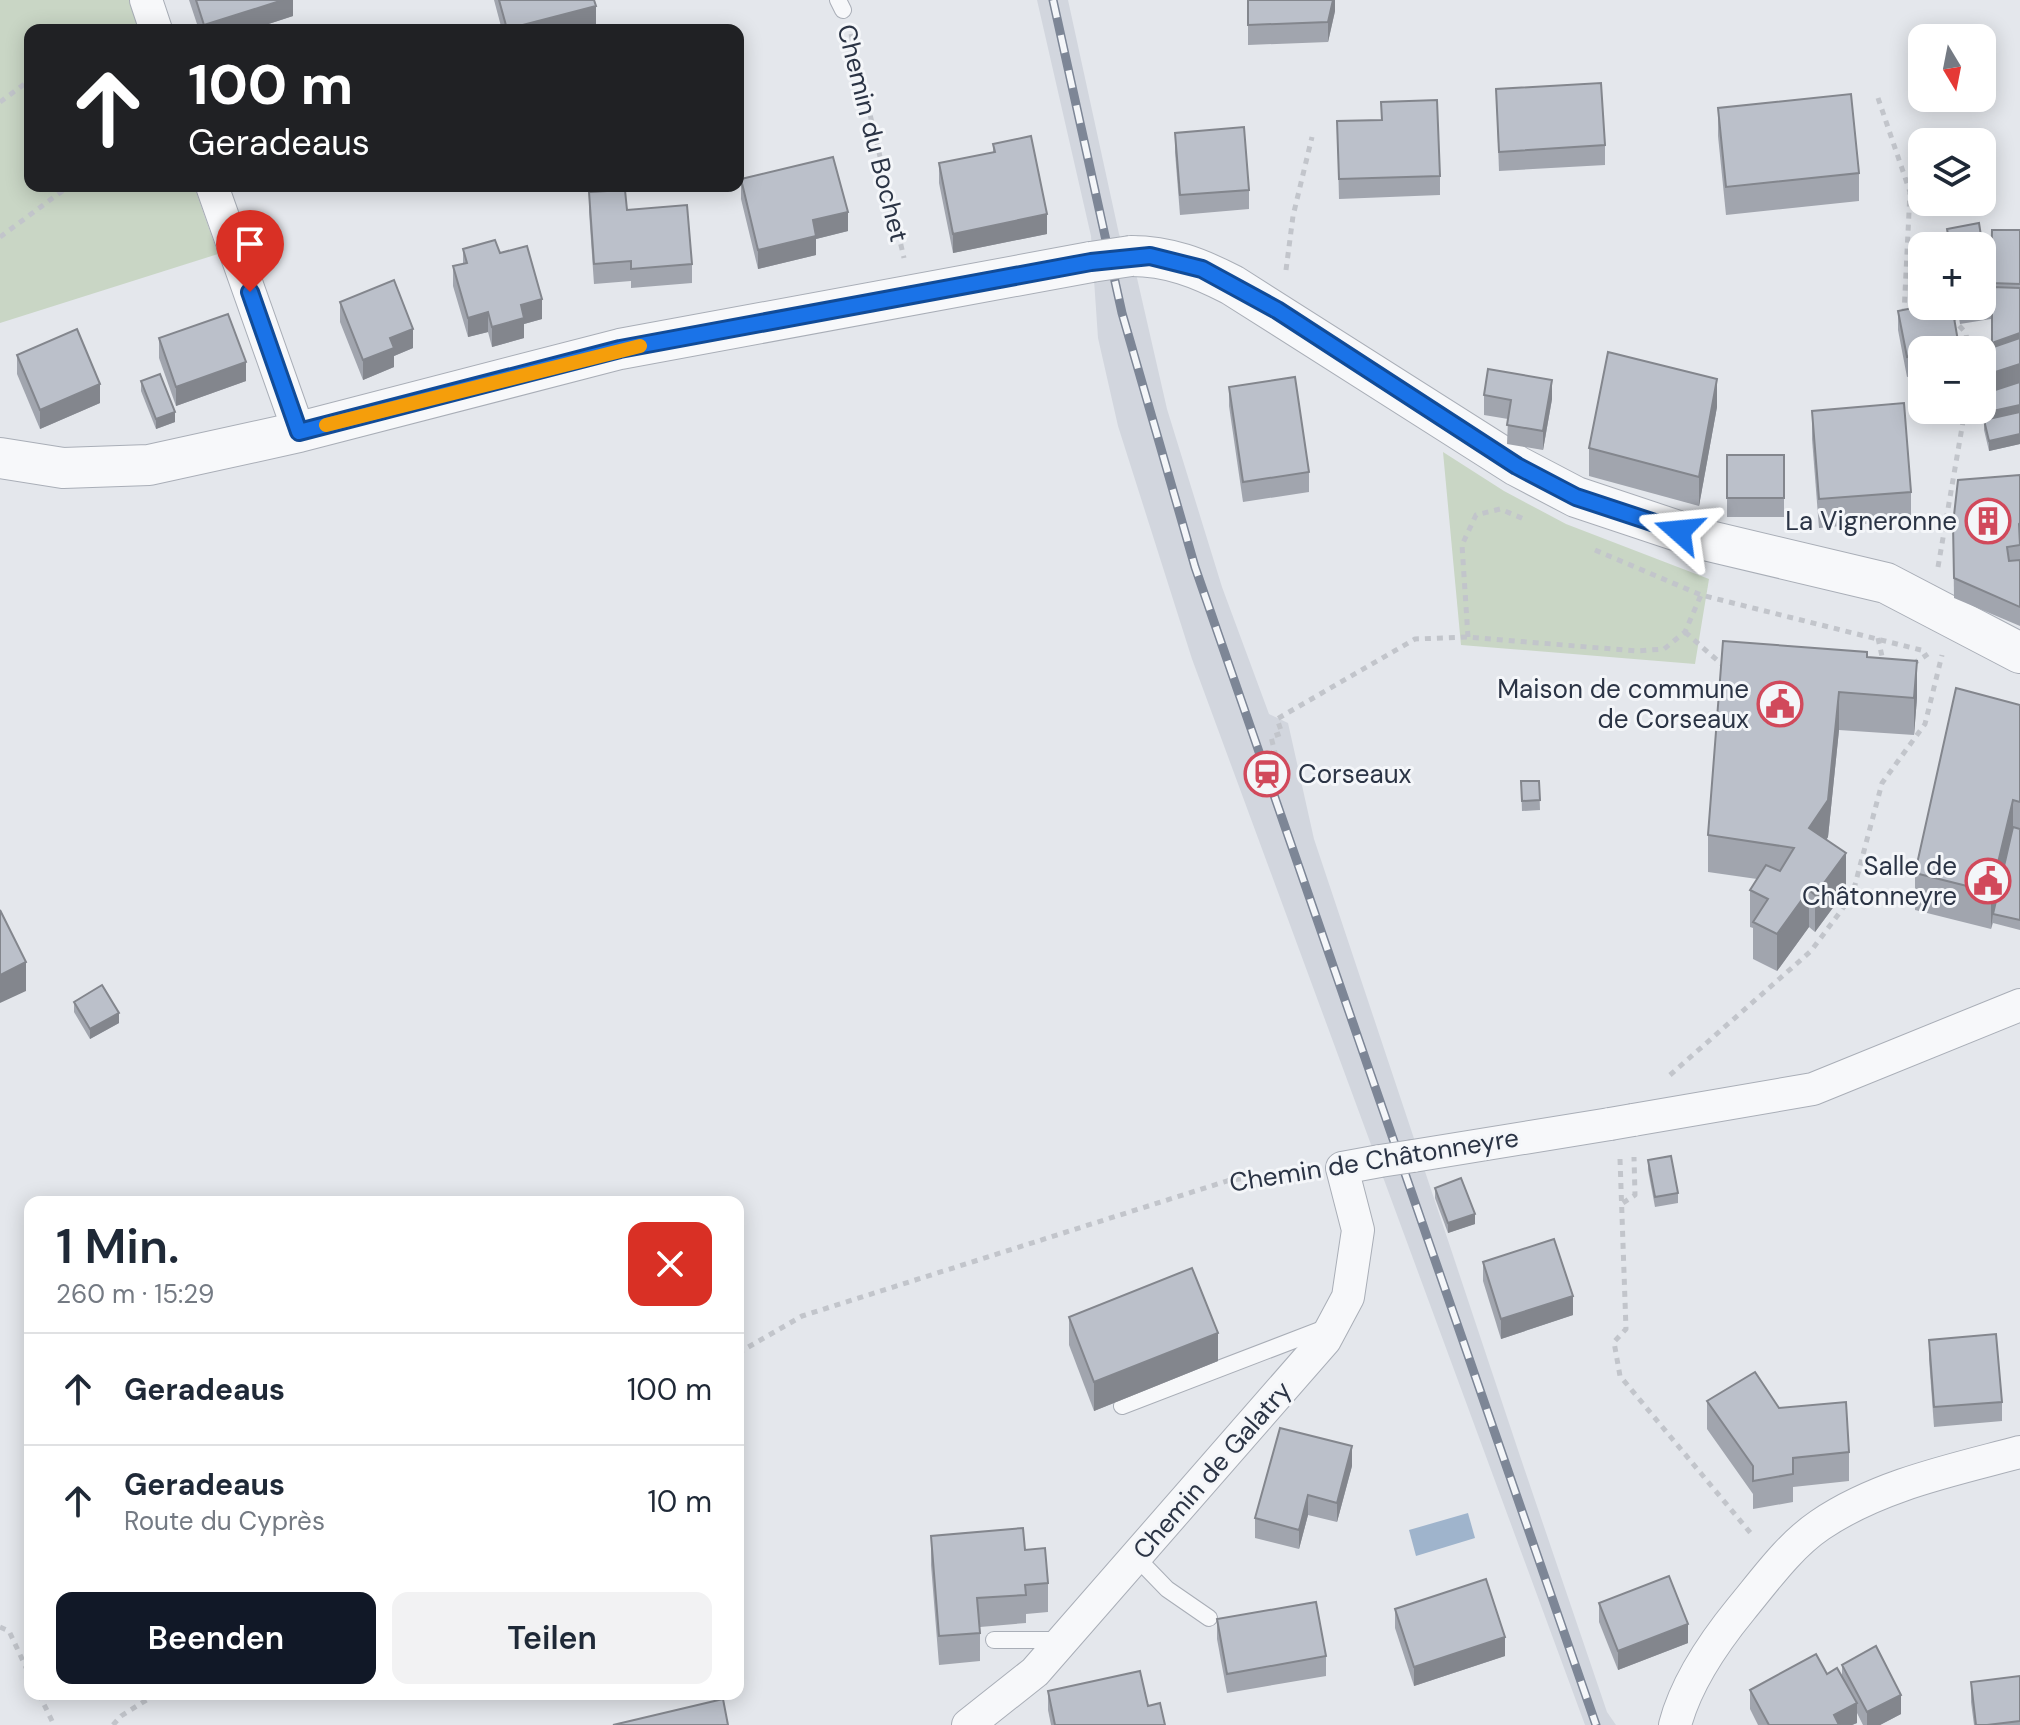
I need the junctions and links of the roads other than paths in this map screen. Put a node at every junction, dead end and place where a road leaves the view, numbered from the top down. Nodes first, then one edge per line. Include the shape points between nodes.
1 (146, 0) edge
2 (154, 24) edge
3 (214, 192) edge
4 (299, 432) junction
5 (0, 458) edge
6 (2020, 653) edge
7 (2020, 1005) edge
8 (1342, 1168) joint
9 (1334, 1325) junction
10 (1122, 1406) dead end
11 (2020, 1452) edge
12 (1136, 1557) junction
13 (1209, 1618) dead end
14 (994, 1640) dead end
15 (1063, 1640) junction
16 (968, 1725) edge
17 (1675, 1725) edge

1 - 2 street
3 - 4 street
4 - 5 street via 149,465 63,468
4 - 6 street, bridge via 620,349 1091,262 1131,256 1171,259 1202,269 1277,310 1517,466 1576,497 1705,540 1886,583
7 - 8 street, Chemin de Châtonneyre, bridge via 1813,1089
8 - 9 street, Chemin de Galatry via 1358,1230 1348,1297
9 - 10 lane
9 - 12 street, Chemin de Galatry
11 - 17 street via 1863,1500 1819,1526 1777,1565 1718,1637
12 - 13 lane via 1167,1589
12 - 15 street, Chemin de Galatry
14 - 15 lane
15 - 16 street, Chemin de Galatry via 1035,1672

